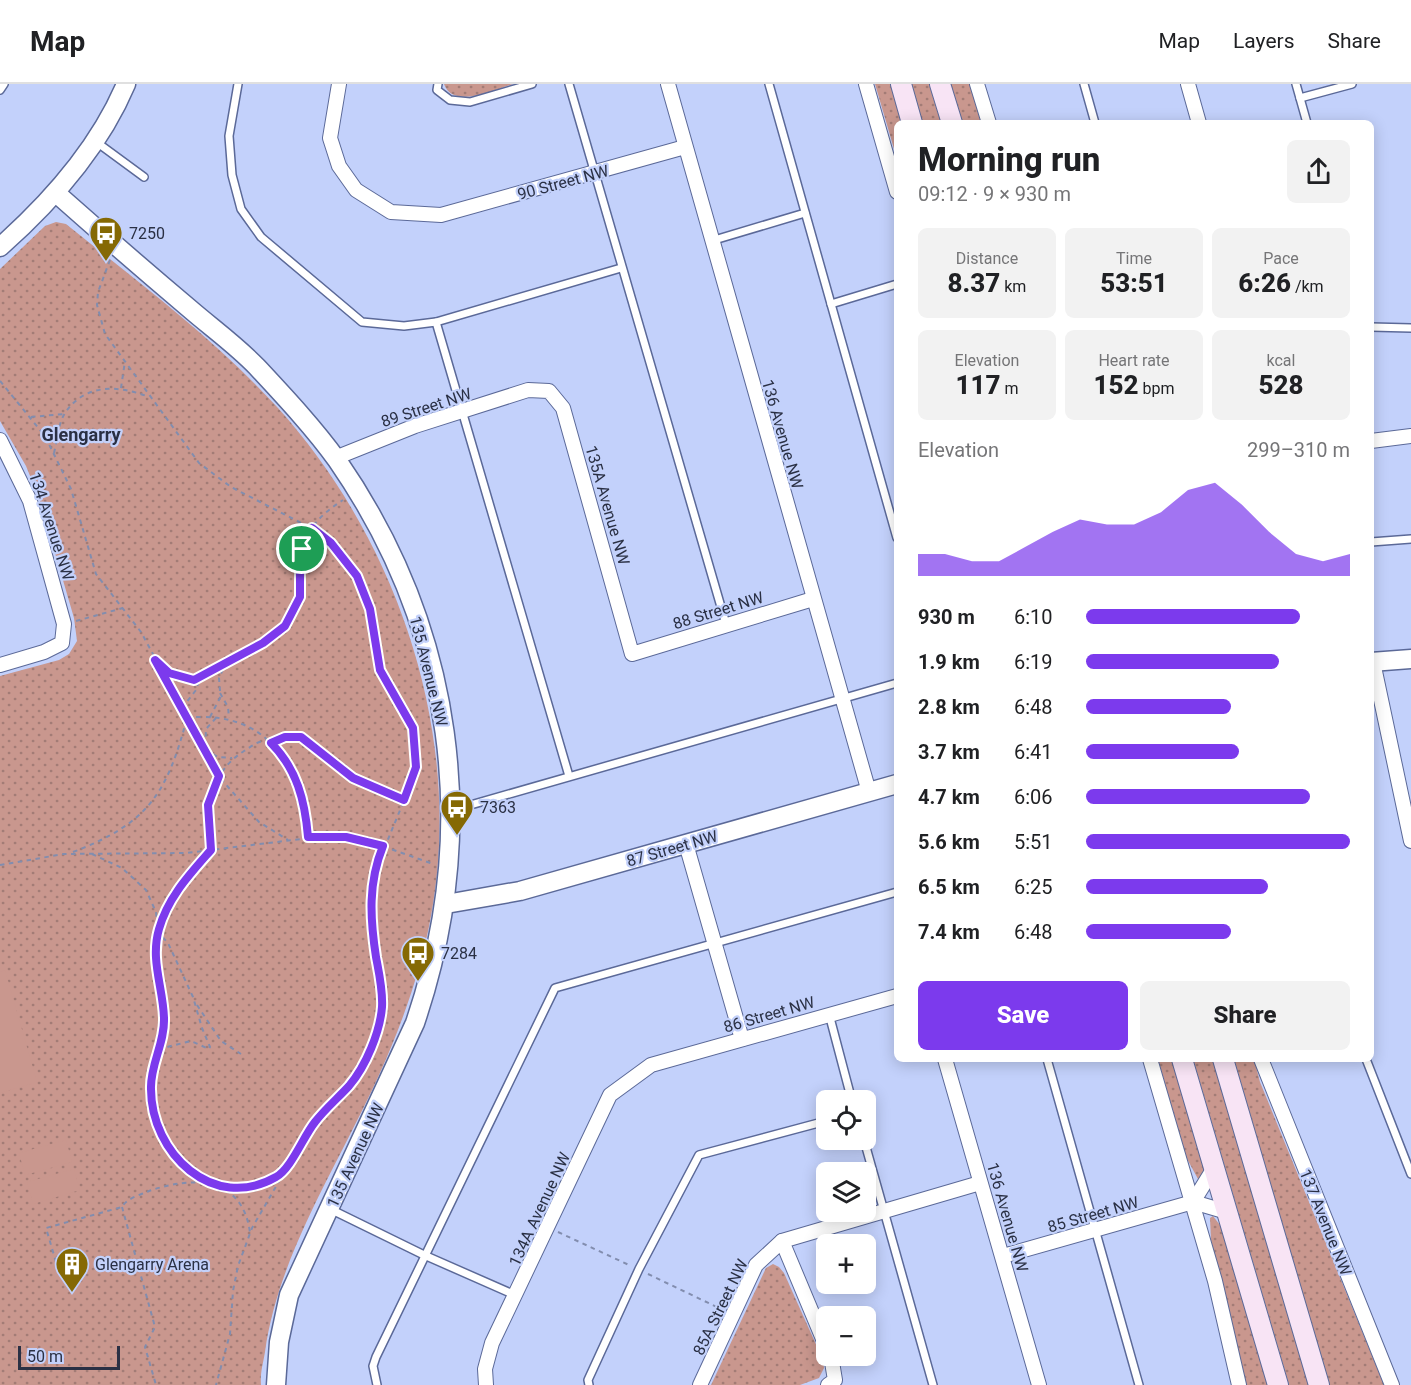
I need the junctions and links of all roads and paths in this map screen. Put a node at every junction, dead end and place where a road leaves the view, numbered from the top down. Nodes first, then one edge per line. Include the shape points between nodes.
1 (4, 84) edge
2 (126, 84) edge
3 (238, 84) edge
4 (339, 84) edge
5 (438, 84) edge
6 (532, 84) edge
7 (569, 84) edge
8 (668, 84) edge
9 (769, 84) edge
10 (866, 84) edge
11 (901, 84) edge
12 (940, 84) edge
13 (977, 84) edge
14 (1084, 84) edge
15 (1188, 84) edge
16 (1296, 84) edge
17 (1352, 84) edge
18 (0, 90) edge
19 (1300, 98) junction
20 (911, 120) edge
21 (951, 120) edge
22 (988, 120) edge
23 (1094, 120) edge
24 (1198, 120) edge
25 (1306, 120) edge
26 (95, 141) junction
27 (685, 147) junction
28 (596, 173) junction
29 (144, 177) dead end
30 (894, 182) edge
31 (56, 193) junction
32 (805, 213) junction
33 (711, 241) junction
34 (116, 246) junction
35 (0, 247) edge
36 (621, 268) junction
37 (894, 285) edge
38 (831, 304) junction
39 (436, 322) junction
40 (1374, 327) edge
41 (1411, 328) edge
42 (125, 361) junction
43 (0, 381) edge
44 (121, 389) junction
45 (528, 390) joint
46 (151, 398) junction
47 (464, 411) junction
48 (64, 414) junction
49 (30, 417) junction
50 (1411, 436) edge
51 (0, 440) edge
52 (1374, 441) edge
53 (54, 453) junction
54 (335, 458) junction
55 (345, 499) dead end
56 (894, 526) edge
57 (312, 528) junction
58 (1411, 539) edge
59 (1374, 542) edge
60 (813, 599) junction
61 (123, 608) junction
62 (64, 624) junction
63 (726, 624) junction
64 (632, 654) joint
65 (1411, 659) edge
66 (155, 660) junction
67 (1374, 662) edge
68 (225, 664) junction
69 (0, 665) edge
70 (1374, 669) edge
71 (200, 678) junction
72 (894, 684) edge
73 (220, 693) junction
74 (841, 699) junction
75 (182, 708) junction
76 (187, 717) junction
77 (206, 717) junction
78 (219, 717) junction
79 (229, 719) junction
80 (270, 742) junction
81 (205, 750) junction
82 (233, 758) junction
83 (219, 776) junction
84 (569, 776) junction
85 (894, 785) edge
86 (1405, 785) edge
87 (868, 792) junction
88 (404, 800) junction
89 (452, 810) junction
90 (308, 837) junction
91 (288, 840) junction
92 (1411, 841) edge
93 (686, 844) junction
94 (383, 846) junction
95 (211, 850) junction
96 (89, 853) junction
97 (69, 854) junction
98 (0, 865) edge
99 (438, 866) dead end
100 (894, 893) edge
101 (446, 904) junction
102 (158, 932) junction
103 (714, 943) junction
104 (193, 997) junction
105 (894, 997) edge
106 (829, 1014) junction
107 (742, 1039) junction
108 (159, 1048) junction
109 (241, 1054) dead end
110 (946, 1062) edge
111 (1048, 1062) edge
112 (1151, 1062) edge
113 (1183, 1062) edge
114 (1224, 1062) edge
115 (1262, 1062) edge
116 (1367, 1062) edge
117 (651, 1065) joint
118 (849, 1090) edge
119 (816, 1124) edge
120 (867, 1150) edge
121 (1214, 1168) junction
122 (283, 1173) junction
123 (1411, 1174) edge
124 (204, 1182) junction
125 (980, 1183) junction
126 (217, 1185) junction
127 (1193, 1202) junction
128 (122, 1207) junction
129 (330, 1209) junction
130 (884, 1210) junction
131 (1227, 1212) junction
132 (1096, 1231) junction
133 (250, 1234) junction
134 (782, 1241) junction
135 (424, 1255) junction
136 (1003, 1256) junction
137 (56, 1262) dead end
138 (516, 1295) junction
139 (816, 1322) edge
140 (832, 1366) edge
141 (156, 1385) edge
142 (216, 1385) edge
143 (276, 1385) edge
144 (377, 1385) edge
145 (486, 1385) edge
146 (589, 1385) edge
147 (700, 1385) edge
148 (828, 1385) edge
149 (933, 1385) edge
150 (1039, 1385) edge
151 (1139, 1385) edge
152 (1239, 1385) edge
153 (1278, 1385) edge
154 (1319, 1385) edge
155 (1392, 1385) edge

1 - 18 lane
2 - 26 street
3 - 39 lane via 229,136 232,175 241,209 261,237 362,322 405,326
4 - 28 street, 90 Street NW via 330,138 339,166 356,190 391,212 441,215
5 - 6 lane via 436,90 450,100 470,102
7 - 28 lane
8 - 27 street, 136 Avenue NW
9 - 32 lane
10 - 30 street
11 - 20 main road
12 - 21 main road
13 - 22 street
14 - 23 lane
15 - 24 street
16 - 19 lane
17 - 19 lane
19 - 25 lane
26 - 29 lane
26 - 31 street
27 - 28 street, 90 Street NW
27 - 33 street, 136 Avenue NW
28 - 36 lane
31 - 34 street, 135 Avenue NW
31 - 35 street
32 - 33 lane
32 - 38 lane
33 - 60 street, 136 Avenue NW
34 - 42 path via 98,292 97,305 105,334
34 - 54 street, 135 Avenue NW via 255,365
36 - 39 lane
36 - 63 lane
37 - 38 lane
38 - 56 lane
39 - 47 lane
40 - 41 lane
42 - 44 path
42 - 46 path
43 - 49 path
44 - 46 path
44 - 48 path via 99,389
45 - 47 street, 89 Street NW
45 - 64 street, 135A Avenue NW via 549,391 563,408
46 - 57 path via 212,475
47 - 54 street, 89 Street NW
47 - 84 lane
48 - 49 path
48 - 53 path
49 - 53 path
50 - 52 street
51 - 62 street, 134 Avenue NW via 30,501
53 - 61 path via 80,513 96,574
54 - 89 street, 135 Avenue NW via 384,541 415,612 444,724
55 - 57 path via 321,515
57 - 68 path via 302,549 302,587 292,616 272,637
57 - 88 path via 331,543 357,576 370,609 380,670 413,728 416,767
58 - 59 lane
60 - 63 street, 88 Street NW
60 - 74 street, 136 Avenue NW
61 - 62 path
61 - 66 path
62 - 69 street via 62,643
63 - 64 street, 88 Street NW
65 - 67 street
66 - 71 path via 177,676
66 - 75 path
68 - 71 path
68 - 73 path via 219,678
70 - 86 street
71 - 75 path
72 - 74 lane
73 - 77 path
73 - 79 path via 229,709
74 - 84 lane
74 - 87 street, 136 Avenue NW
75 - 76 path
76 - 77 path
76 - 81 path
76 - 97 path via 168,779 151,802 114,833
77 - 78 path
78 - 79 path
78 - 81 path via 206,729
79 - 80 path
80 - 82 path via 262,741
80 - 88 path via 301,737 353,778
80 - 90 path via 288,763 297,782
81 - 82 path via 218,757
81 - 83 path
82 - 83 path
83 - 91 path via 259,822
83 - 95 path via 208,805
84 - 89 lane
85 - 87 street, 87 Street NW
86 - 92 street
87 - 93 street, 87 Street NW
88 - 94 path
89 - 101 street, 135 Avenue NW
90 - 91 path
90 - 94 path via 346,837
91 - 95 path
93 - 101 street, 87 Street NW via 520,891
93 - 103 street
94 - 99 path
94 - 122 path via 374,867 371,895 373,939 382,990 379,1021 357,1076 315,1122
95 - 96 path
95 - 102 path via 173,896
96 - 97 path
96 - 102 path via 106,858 137,879 152,901
97 - 98 path
100 - 103 lane
101 - 129 street, 135 Avenue NW via 429,983 415,1023
102 - 104 path via 168,943
102 - 108 path via 156,975 164,1020
103 - 107 street
103 - 135 lane via 555,988
104 - 108 path via 210,1049 191,1041
104 - 109 path via 215,1033
105 - 106 street, 86 Street NW
106 - 107 street, 86 Street NW
106 - 118 lane
107 - 117 street, 86 Street NW
108 - 124 path via 150,1087 155,1118 167,1144 191,1173
110 - 125 street, 136 Avenue NW
111 - 132 lane
112 - 127 street
113 - 121 main road
114 - 154 main road
115 - 155 street, 137 Avenue NW
116 - 123 lane
117 - 138 street, 134A Avenue NW via 610,1095
119 - 146 lane via 699,1155 639,1269
120 - 130 lane
121 - 127 street
121 - 131 main road
122 - 126 path via 253,1186
122 - 133 path
124 - 126 path
124 - 128 path via 162,1187 125,1202
125 - 130 street, 85A Street NW
125 - 136 street, 136 Avenue NW
126 - 133 path via 239,1203
127 - 131 street
127 - 132 street, 85 Street NW
127 - 152 street
128 - 137 path via 46,1228
128 - 141 path via 155,1328 145,1347
129 - 135 lane
129 - 143 street, 135 Avenue NW via 289,1295 279,1342
130 - 134 street, 85A Street NW
130 - 149 lane
131 - 153 main road
132 - 136 street, 85 Street NW
132 - 151 lane
133 - 142 path via 238,1266 230,1334
134 - 139 street
134 - 147 street, 85A Street NW via 756,1265
135 - 138 lane
135 - 144 lane via 376,1357 373,1366
136 - 150 street, 136 Avenue NW
138 - 145 street, 134A Avenue NW via 492,1343 485,1369
140 - 148 street via 835,1380

